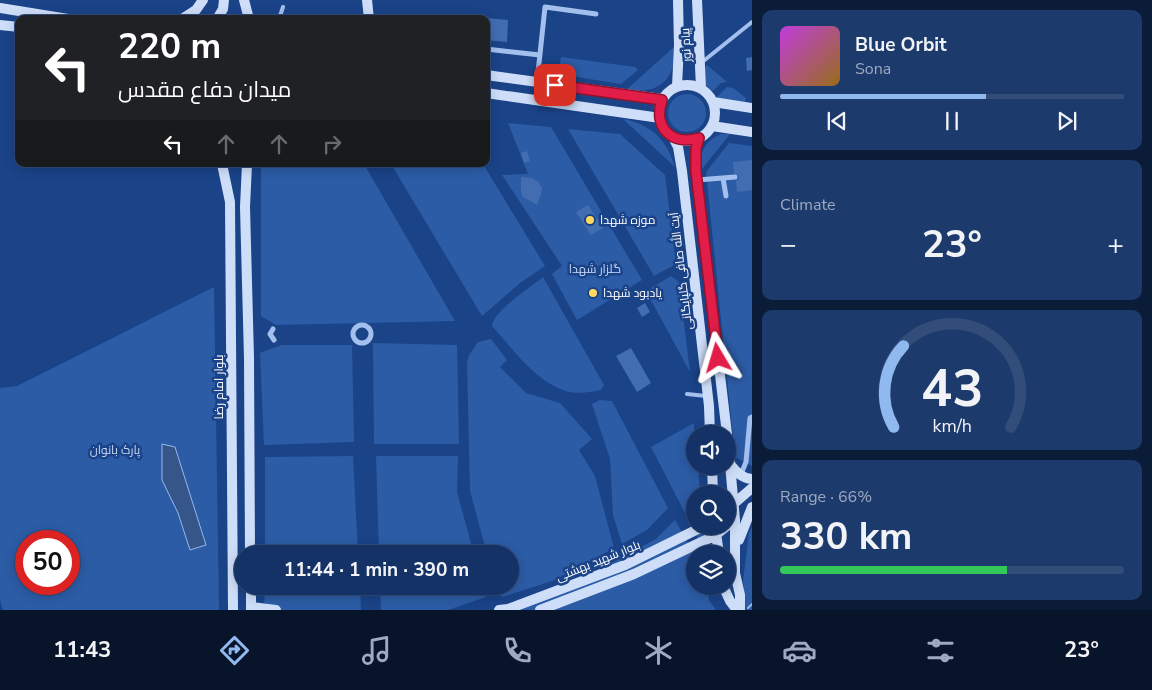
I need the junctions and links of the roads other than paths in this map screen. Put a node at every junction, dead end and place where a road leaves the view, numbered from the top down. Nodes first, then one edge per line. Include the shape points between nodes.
1 (203, 0) edge
2 (225, 0) edge
3 (242, 0) edge
4 (367, 0) edge
5 (678, 0) edge
6 (697, 0) edge
7 (283, 7) dead end
8 (0, 8) edge
9 (596, 14) dead end
10 (43, 15) edge
11 (188, 15) edge
12 (219, 15) edge
13 (248, 15) edge
14 (280, 15) edge
15 (369, 15) edge
16 (752, 22) edge
17 (0, 25) edge
18 (15, 27) edge
19 (490, 49) edge
20 (540, 55) junction
21 (699, 64) junction
22 (490, 77) edge
23 (537, 83) junction
24 (677, 86) junction
25 (701, 88) junction
26 (490, 94) edge
27 (662, 100) junction
28 (713, 102) junction
29 (752, 108) edge
30 (660, 118) junction
31 (712, 126) junction
32 (752, 132) edge
33 (673, 137) junction
34 (699, 138) junction
35 (223, 167) edge
36 (247, 167) edge
37 (735, 177) dead end
38 (723, 178) junction
39 (697, 180) junction
40 (726, 196) dead end
41 (273, 328) dead end
42 (274, 340) dead end
43 (687, 394) dead end
44 (722, 395) junction
45 (708, 396) junction
46 (752, 417) edge
47 (710, 425) edge
48 (726, 425) edge
49 (736, 472) edge
50 (741, 475) junction
51 (752, 479) edge
52 (752, 488) edge
53 (736, 502) edge
54 (752, 507) edge
55 (736, 519) edge
56 (686, 534) edge
57 (709, 535) edge
58 (250, 545) edge
59 (694, 545) edge
60 (736, 548) edge
61 (686, 549) edge
62 (736, 578) edge
63 (251, 595) edge
64 (728, 595) edge
65 (251, 608) edge
66 (233, 610) edge
67 (276, 610) edge
68 (499, 610) edge
69 (540, 610) edge
70 (739, 610) edge

1 - 11 main road
2 - 3 main road via 232,3
2 - 12 main road
3 - 13 main road
4 - 15 main road
5 - 24 main road, پیام نور
6 - 21 main road, پیام نور
7 - 14 lane
8 - 10 main road
9 - 20 street via 545,7
16 - 21 lane
17 - 18 main road
19 - 20 street
20 - 23 street
21 - 25 main road, پیام نور
22 - 23 main road
23 - 27 main road
24 - 25 main road
24 - 27 main road
25 - 28 main road
26 - 30 main road
27 - 30 main road
28 - 29 main road
28 - 31 main road via 715,118
30 - 33 main road via 662,126
31 - 32 main road
31 - 34 main road
33 - 34 main road via 690,141
33 - 45 main road, آیت الله صافی گلپایگانی via 682,171
34 - 39 main road via 696,148
35 - 66 main road, بلوار امام رضا via 230,202
36 - 58 main road
37 - 38 street
38 - 39 street
38 - 40 street
39 - 44 main road
41 - 42 street via 270,334
43 - 45 lane
44 - 45 main road
44 - 48 main road
45 - 47 main road, آیت الله صافی گلپایگانی
46 - 50 street
49 - 50 main road
50 - 51 main road
52 - 53 main road
54 - 55 main road, بلوار شهید بهشتی
54 - 60 main road
56 - 68 main road, بلوار شهید بهشتی via 625,565
57 - 59 main road, بلوار شهید بهشتی
61 - 69 main road, بلوار شهید بهشتی via 634,574
62 - 70 main road
63 - 65 main road
64 - 70 main road
65 - 67 main road

